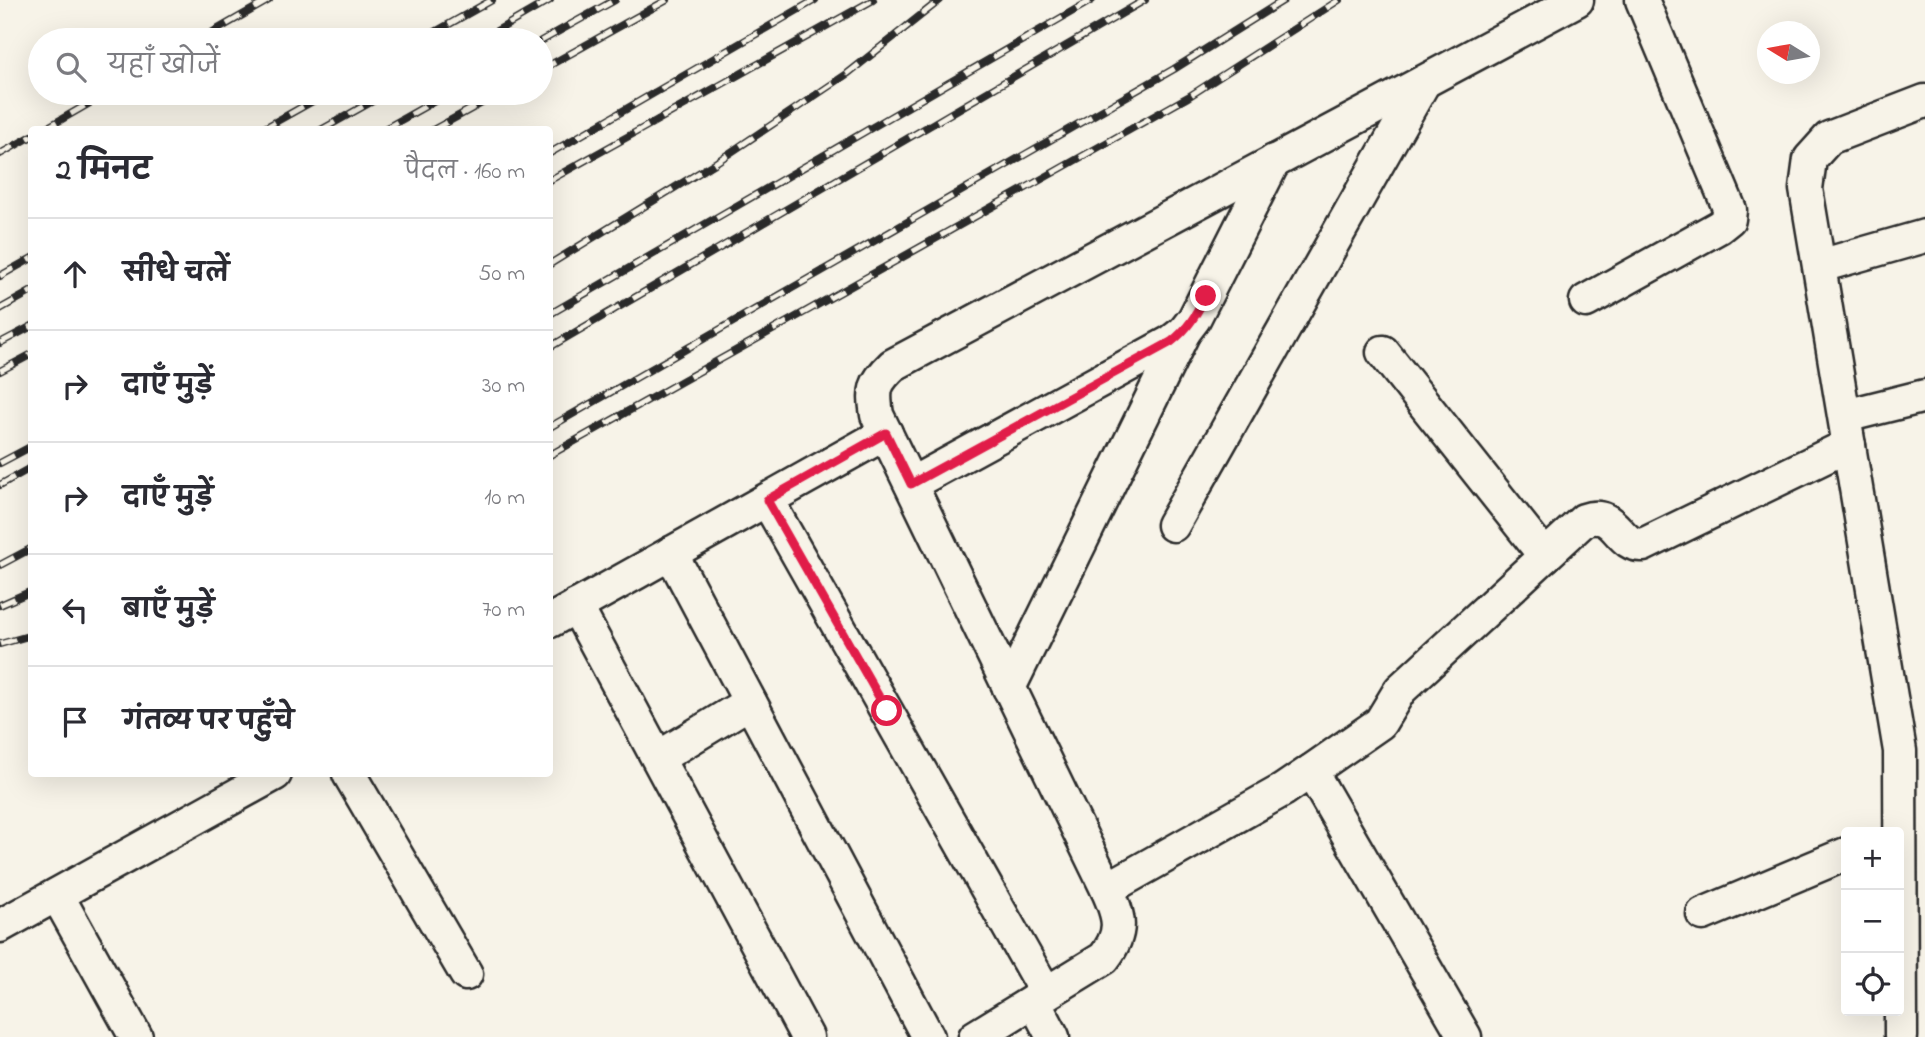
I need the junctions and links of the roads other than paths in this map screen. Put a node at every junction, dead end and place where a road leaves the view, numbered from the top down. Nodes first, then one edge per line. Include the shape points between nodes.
1 (1577, 0) edge
2 (1642, 0) edge
3 (1424, 82) junction
4 (1925, 101) edge
5 (1274, 161) junction
6 (1925, 236) edge
7 (1819, 266) junction
8 (1587, 301) dead end
9 (1184, 332) junction
10 (1383, 352) dead end
11 (1925, 396) edge
12 (1847, 431) junction
13 (886, 433) junction
14 (911, 484) junction
15 (767, 500) junction
16 (1173, 525) dead end
17 (671, 553) junction
18 (1545, 556) junction
19 (563, 613) edge
20 (1009, 688) junction
21 (750, 702) junction
22 (658, 758) junction
23 (1912, 760) edge
24 (1311, 771) junction
25 (270, 777) edge
26 (351, 777) edge
27 (1900, 827) edge
28 (1841, 856) edge
29 (1107, 890) junction
30 (1900, 890) edge
31 (57, 895) junction
32 (1703, 914) dead end
33 (0, 926) edge
34 (466, 974) dead end
35 (1040, 997) junction
36 (136, 1037) edge
37 (807, 1037) edge
38 (928, 1037) edge
39 (975, 1037) edge
40 (1054, 1037) edge
41 (1465, 1037) edge
42 (1901, 1037) edge

1 - 3 street
2 - 8 street via 1730,210 1729,219
3 - 5 street
3 - 16 street
4 - 7 street via 1829,138 1810,159 1806,189
5 - 9 street
5 - 13 street via 893,365 879,378 874,393
6 - 7 street
7 - 12 street
9 - 14 street
9 - 20 street
10 - 18 street
11 - 12 street
12 - 18 street via 1643,545 1630,542 1602,517 1594,517 1584,520
12 - 23 street
13 - 14 street
13 - 15 street
14 - 20 street
15 - 17 street
15 - 35 street
17 - 19 street
17 - 21 street
18 - 24 street via 1400,690 1380,723
19 - 22 street
20 - 29 street
21 - 22 street
21 - 38 street
22 - 37 street
23 - 27 street
24 - 29 street
24 - 41 street
25 - 31 street
26 - 34 street
28 - 32 street
29 - 35 street via 1118,924 1115,943 1104,958
30 - 42 street
31 - 33 street
31 - 36 street
35 - 39 street
35 - 40 street

